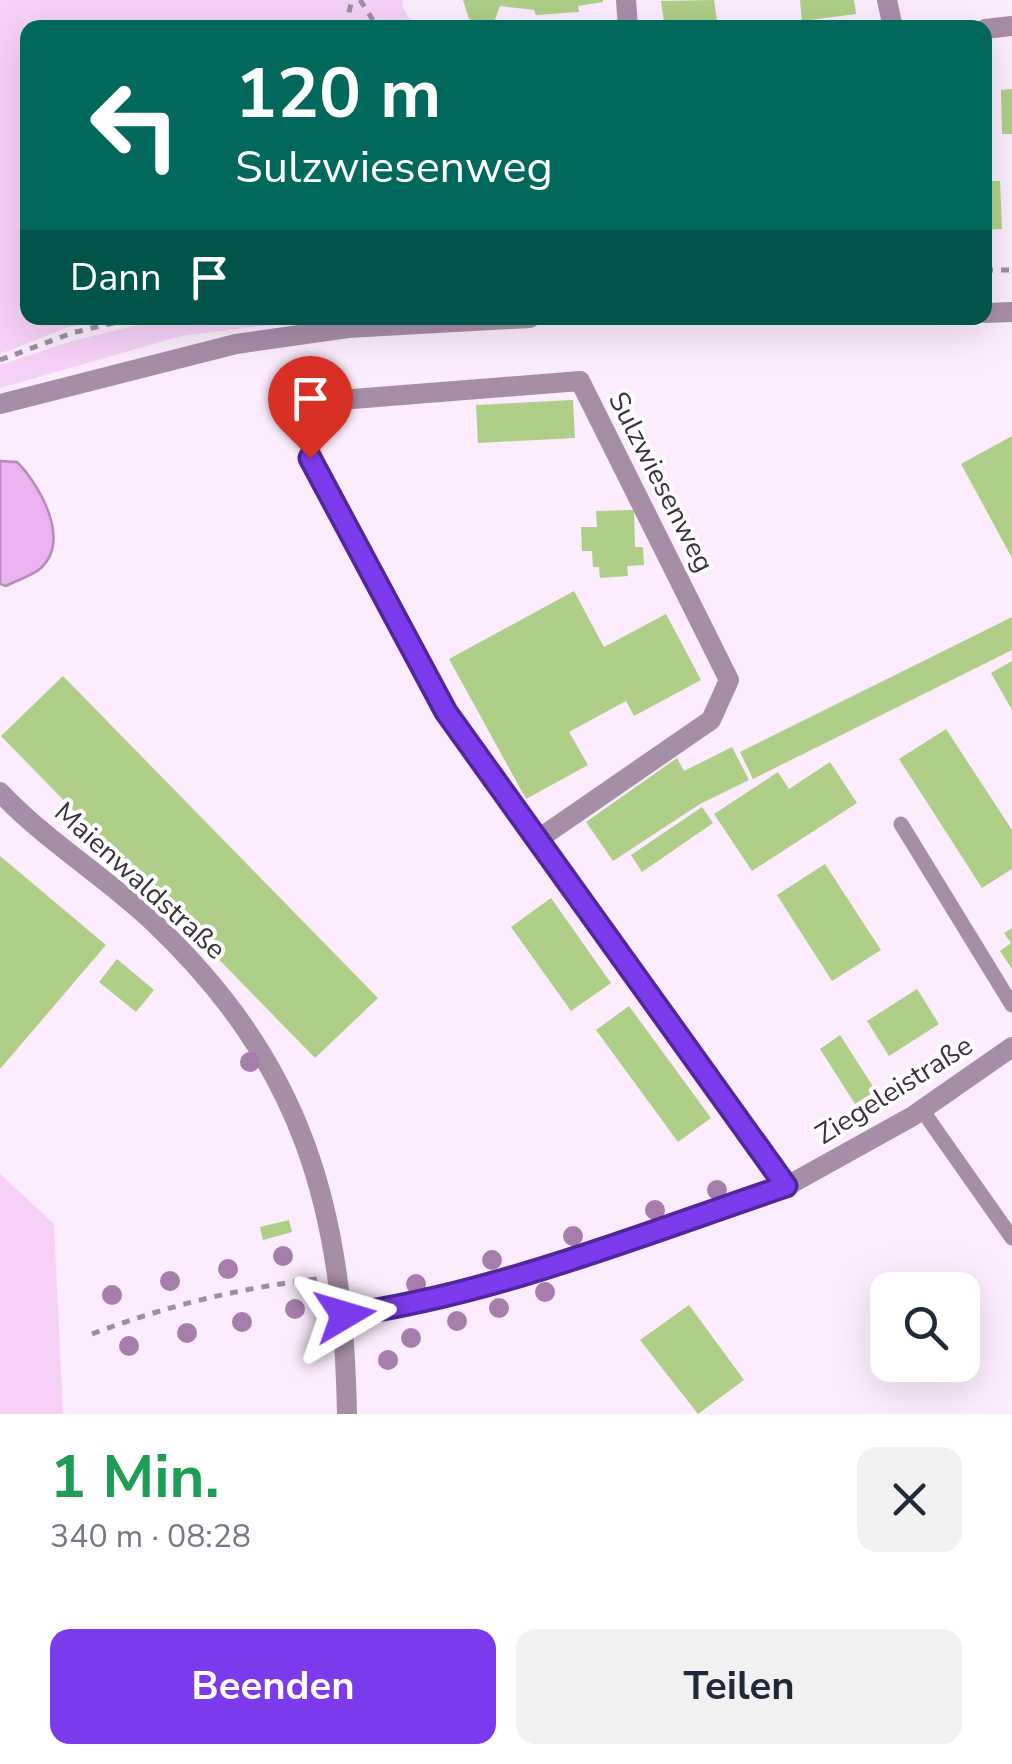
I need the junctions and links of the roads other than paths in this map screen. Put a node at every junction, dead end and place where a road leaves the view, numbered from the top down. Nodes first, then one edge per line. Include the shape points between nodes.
1 (403, 325) edge
2 (0, 404) edge
3 (0, 792) edge
4 (901, 824) dead end
5 (537, 840) junction
6 (1012, 1006) edge
7 (1012, 1047) edge
8 (922, 1110) junction
9 (786, 1186) junction
10 (1012, 1238) edge
11 (345, 1315) junction
12 (347, 1414) edge

1 - 2 street via 236,344
3 - 11 street, Maienwaldstraße via 149,918 210,978 254,1038 304,1136
4 - 6 lane
5 - 5 street, Sulzwiesenweg via 711,720 729,680 580,382 340,400 312,422 310,458 446,712
5 - 9 street, Sulzwiesenweg
7 - 8 street, Ziegeleistraße
8 - 9 street, Ziegeleistraße
8 - 10 lane
9 - 11 street, Ziegeleistraße via 570,1258 396,1308
11 - 12 street, Maienwaldstraße

